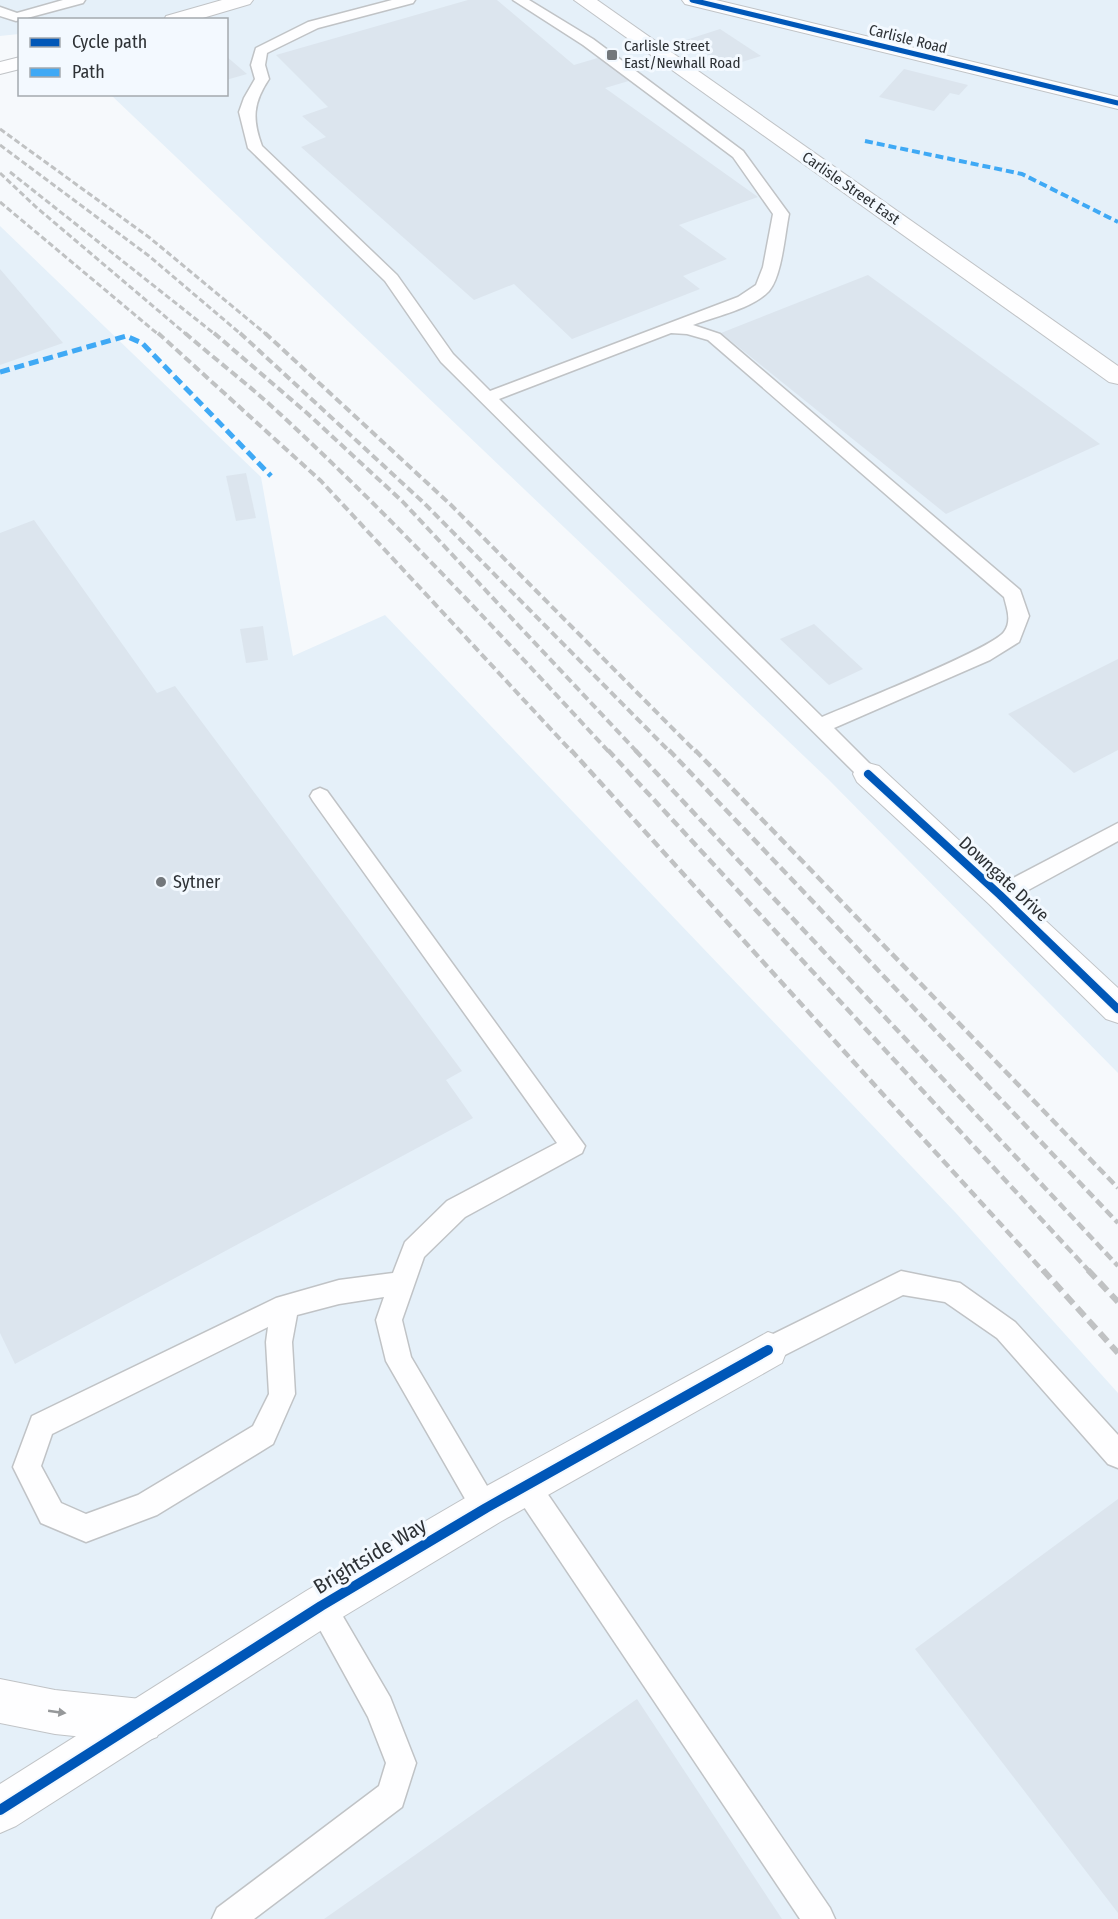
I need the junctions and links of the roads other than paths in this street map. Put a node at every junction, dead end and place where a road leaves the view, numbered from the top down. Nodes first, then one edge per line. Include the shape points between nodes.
1 (78, 0) edge
2 (243, 0) edge
3 (408, 0) edge
4 (520, 0) edge
5 (584, 0) edge
6 (692, 0) edge
7 (0, 11) edge
8 (180, 18) edge
9 (18, 64) edge
10 (0, 68) edge
11 (1118, 104) edge
12 (668, 328) junction
13 (1118, 377) edge
14 (487, 398) junction
15 (820, 726) junction
16 (868, 774) joint
17 (320, 796) dead end
18 (1118, 831) edge
19 (1000, 895) junction
20 (1118, 1009) edge
21 (401, 1283) junction
22 (285, 1306) junction
23 (768, 1350) joint
24 (1118, 1455) edge
25 (526, 1486) junction
26 (486, 1508) junction
27 (321, 1606) junction
28 (0, 1701) edge
29 (141, 1721) junction
30 (0, 1810) edge
31 (228, 1919) edge
32 (819, 1919) edge

1 - 7 lane via 16,17
2 - 8 street
3 - 14 lane via 311,25 283,35 261,51 258,65 262,79 247,102 247,127 255,148 391,278 447,358
4 - 12 lane via 588,42 738,154 781,214 763,288 744,300
5 - 13 street, Carlisle Street East
6 - 11 street, Carlisle Road
9 - 10 street
12 - 14 lane
12 - 15 lane via 714,336 1013,594 1019,616 1012,637 983,655
14 - 15 lane
15 - 16 lane
16 - 19 street, Downgate Drive
17 - 21 lane via 573,1146 456,1209 414,1250
18 - 19 lane
19 - 20 street, Downgate Drive
21 - 22 lane via 339,1292
21 - 26 lane via 389,1320 399,1361
22 - 22 lane via 42,1425 27,1467 51,1513 86,1528 147,1505 263,1435 282,1394 279,1342
23 - 24 lane via 901,1283 951,1291 1006,1330
23 - 25 street, Brightside Way
25 - 26 street, Brightside Way
25 - 32 lane
26 - 27 street, Brightside Way
27 - 29 street, Brightside Way
27 - 31 lane via 379,1708 401,1763 391,1796
28 -> 29 street via 55,1712
29 - 30 street, Brightside Way

